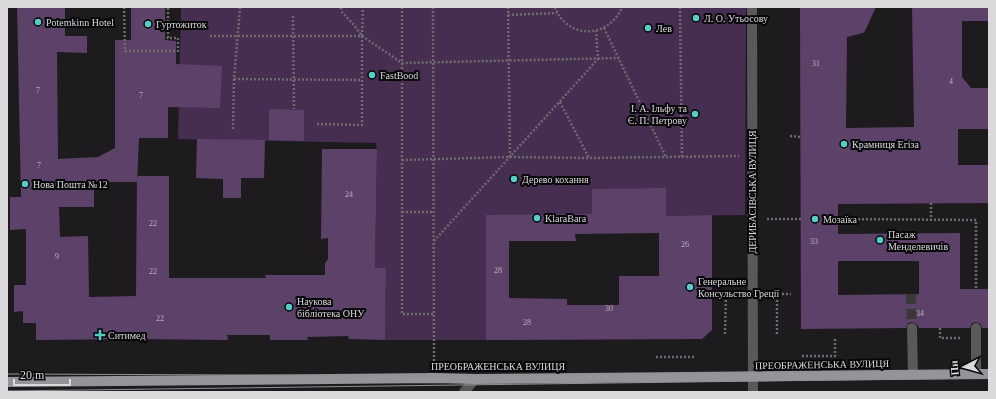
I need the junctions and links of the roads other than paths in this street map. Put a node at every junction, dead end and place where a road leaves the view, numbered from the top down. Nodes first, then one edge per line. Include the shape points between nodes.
1 (752, 7) edge
2 (912, 328) tunnel mouth
3 (976, 333) road end
4 (976, 374) junction
5 (989, 374) edge
6 (913, 375) junction
7 (753, 377) junction
8 (476, 379) junction
9 (7, 382) edge
10 (464, 392) edge
11 (753, 392) edge

1 - 7 street, ДЕРИБАСІВСЬКА ВУЛИЦЯ
2 - 6 street
3 - 4 street
4 - 5 main road, ПРЕОБРАЖЕНСЬКА ВУЛИЦЯ
4 - 6 main road, ПРЕОБРАЖЕНСЬКА ВУЛИЦЯ
6 - 7 main road, ПРЕОБРАЖЕНСЬКА ВУЛИЦЯ
7 - 8 main road, ПРЕОБРАЖЕНСЬКА ВУЛИЦЯ
7 - 11 street, ДЕРИБАСІВСЬКА ВУЛИЦЯ
8 - 9 main road, ПРЕОБРАЖЕНСЬКА ВУЛИЦЯ
8 - 10 street

